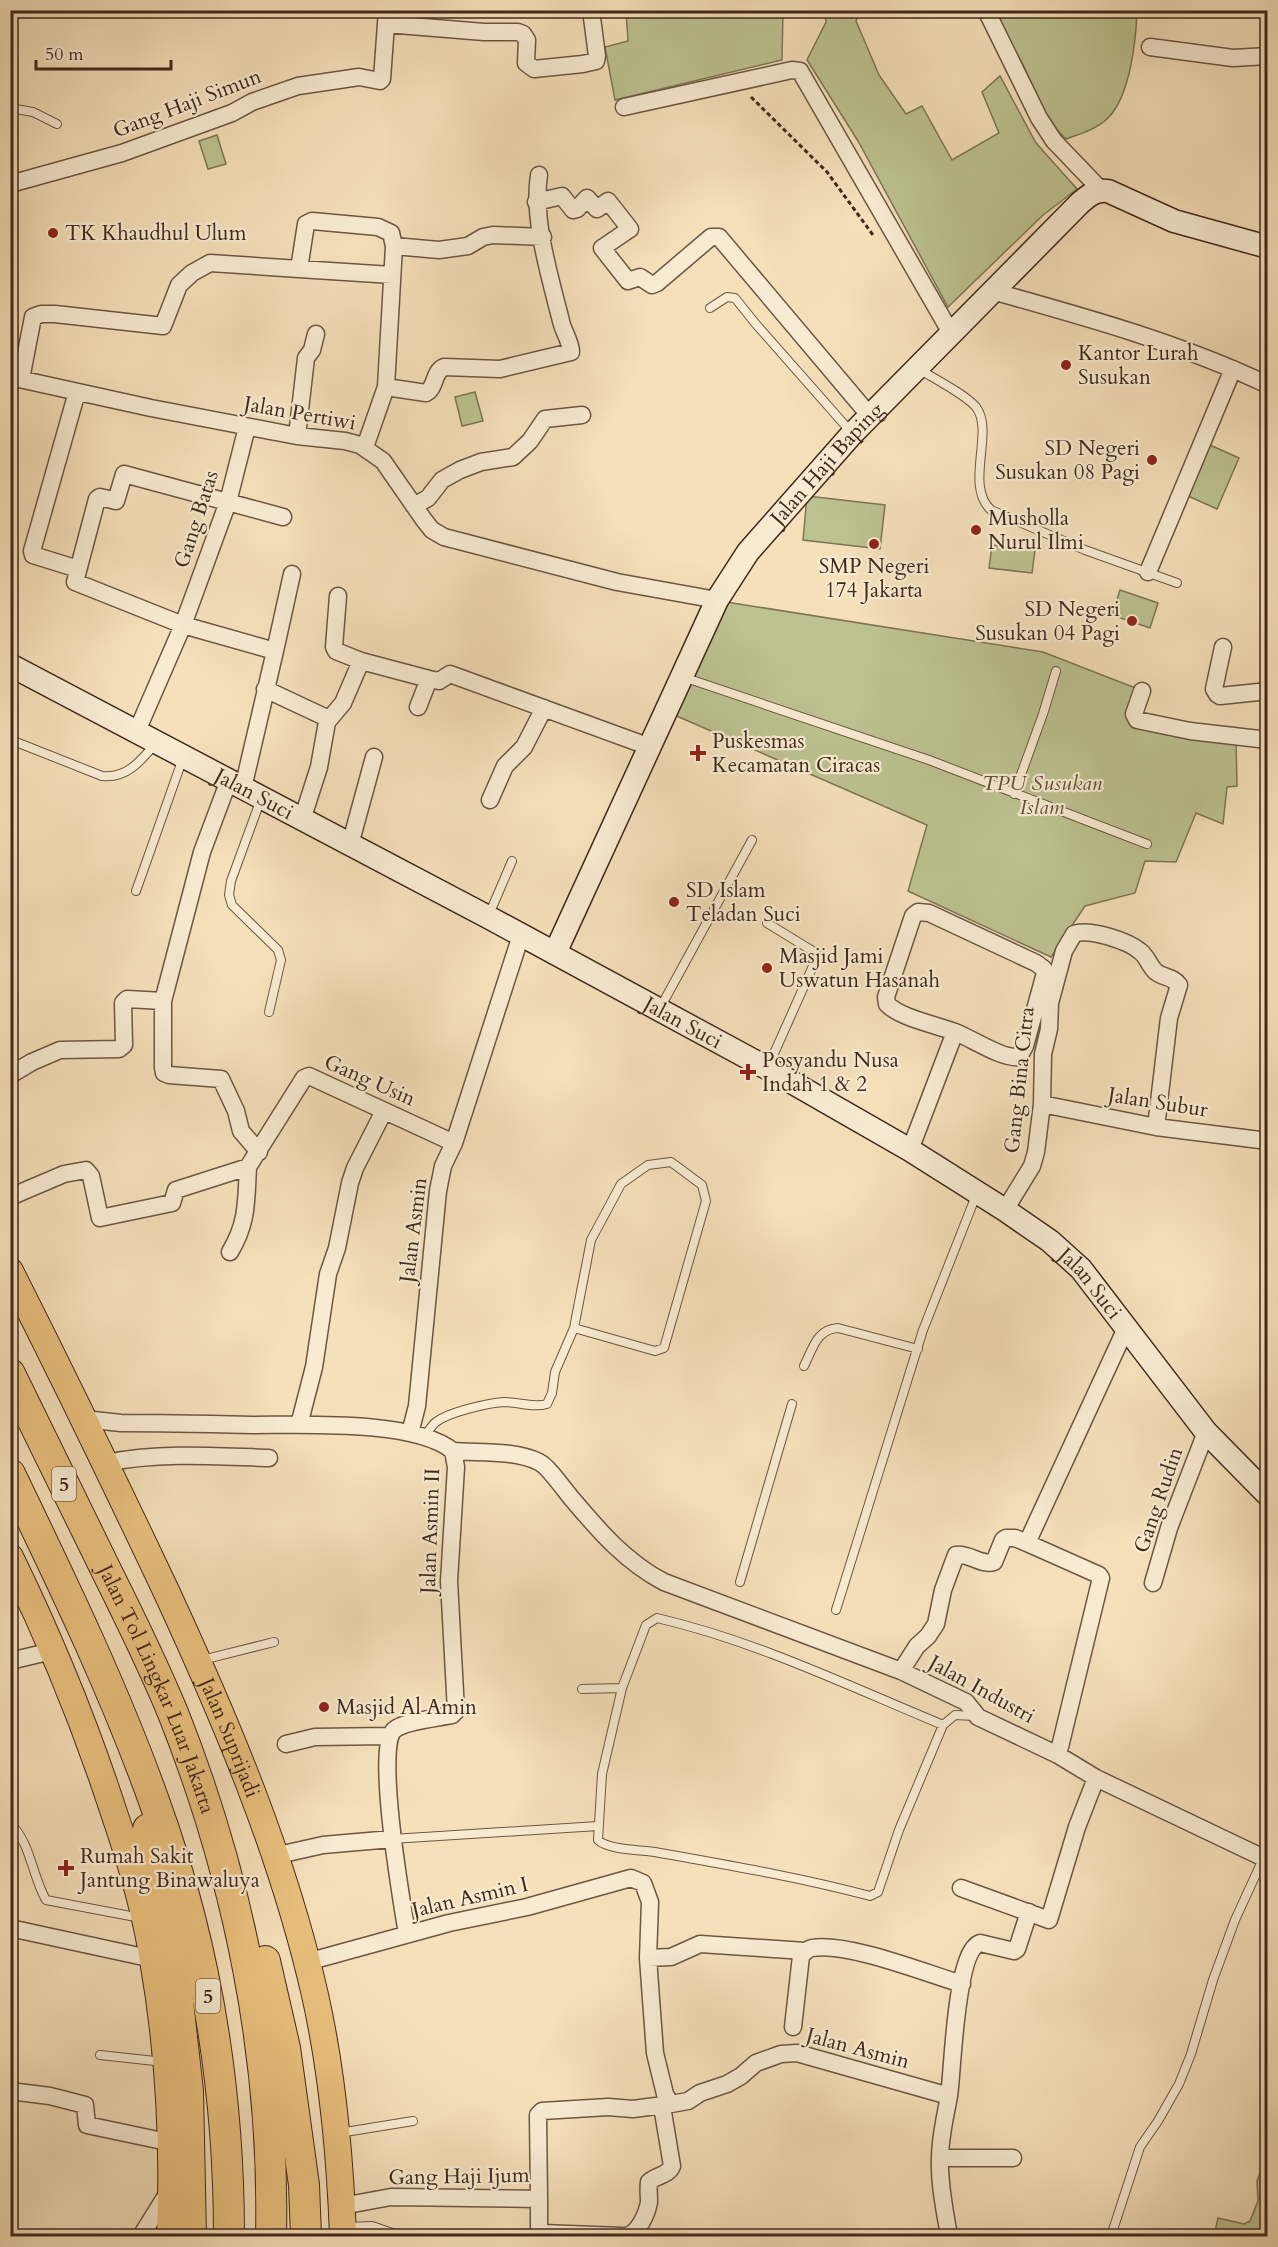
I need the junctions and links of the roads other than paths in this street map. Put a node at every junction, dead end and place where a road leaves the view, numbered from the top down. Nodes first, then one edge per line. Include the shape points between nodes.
1 (591, 10) edge
2 (986, 10) edge
3 (386, 17) edge
4 (1150, 47) dead end
5 (1268, 56) edge
6 (624, 107) dead end
7 (10, 108) edge
8 (57, 124) dead end
9 (539, 175) dead end
10 (10, 184) edge
11 (1101, 190) junction
12 (536, 202) junction
13 (543, 237) junction
14 (394, 246) junction
15 (1268, 247) edge
16 (299, 269) junction
17 (392, 275) junction
18 (992, 291) junction
19 (710, 309) dead end
20 (316, 333) dead end
21 (951, 333) junction
22 (917, 368) junction
23 (1233, 369) junction
24 (16, 378) edge
25 (1268, 385) edge
26 (386, 387) junction
27 (77, 392) junction
28 (582, 415) dead end
29 (870, 416) junction
30 (247, 427) junction
31 (852, 434) junction
32 (297, 436) junction
33 (365, 447) junction
34 (228, 502) junction
35 (414, 506) junction
36 (283, 517) dead end
37 (78, 569) junction
38 (1148, 572) junction
39 (292, 574) dead end
40 (1177, 583) dead end
41 (339, 596) dead end
42 (717, 600) junction
43 (183, 625) junction
44 (1223, 647) dead end
45 (275, 651) junction
46 (361, 661) junction
47 (10, 665) edge
48 (1056, 671) dead end
49 (683, 677) junction
50 (429, 679) junction
51 (265, 689) junction
52 (1142, 691) dead end
53 (1268, 691) edge
54 (418, 707) dead end
55 (544, 708) junction
56 (328, 719) junction
57 (137, 731) junction
58 (1268, 740) edge
59 (16, 741) dead end
60 (157, 741) junction
61 (650, 747) junction
62 (183, 756) junction
63 (374, 757) dead end
64 (245, 789) junction
65 (1014, 794) junction
66 (490, 800) dead end
67 (302, 820) junction
68 (752, 840) dead end
69 (1147, 844) dead end
70 (350, 845) junction
71 (512, 861) dead end
72 (136, 891) dead end
73 (488, 917) junction
74 (767, 923) dead end
75 (521, 935) junction
76 (555, 953) junction
77 (163, 1000) junction
78 (659, 1010) junction
79 (269, 1012) dead end
80 (1032, 1016) junction
81 (1049, 1019) junction
82 (955, 1032) junction
83 (767, 1068) junction
84 (10, 1075) edge
85 (1042, 1104) junction
86 (384, 1111) junction
87 (1156, 1127) junction
88 (1268, 1141) edge
89 (454, 1143) junction
90 (910, 1150) junction
91 (259, 1152) junction
92 (248, 1167) junction
93 (978, 1192) junction
94 (10, 1197) edge
95 (1005, 1210) junction
96 (230, 1252) dead end
97 (10, 1271) edge
98 (574, 1328) junction
99 (1126, 1328) junction
100 (918, 1348) junction
101 (804, 1366) dead end
102 (10, 1374) edge
103 (792, 1404) dead end
104 (84, 1419) junction
105 (299, 1425) junction
106 (1206, 1432) junction
107 (417, 1435) junction
108 (453, 1450) junction
109 (269, 1458) dead end
110 (106, 1463) junction
111 (10, 1474) edge
112 (1268, 1495) edge
113 (1027, 1543) junction
114 (10, 1557) edge
115 (740, 1582) dead end
116 (1153, 1583) dead end
117 (836, 1610) dead end
118 (274, 1642) dead end
119 (52, 1651) junction
120 (10, 1661) edge
121 (198, 1661) junction
122 (901, 1671) junction
123 (622, 1688) junction
124 (582, 1689) dead end
125 (978, 1717) junction
126 (943, 1725) junction
127 (389, 1736) junction
128 (286, 1744) dead end
129 (1058, 1755) junction
130 (192, 1762) junction
131 (140, 1763) junction
132 (1096, 1778) junction
133 (10, 1823) edge
134 (598, 1826) junction
135 (392, 1839) junction
136 (274, 1856) junction
137 (1265, 1859) edge
138 (961, 1888) dead end
139 (1029, 1912) junction
140 (145, 1918) junction
141 (10, 1928) edge
142 (407, 1934) junction
143 (805, 1951) junction
144 (648, 1958) junction
145 (153, 1959) junction
146 (307, 1962) junction
147 (962, 1984) junction
148 (793, 2027) dead end
149 (100, 2055) dead end
150 (167, 2062) junction
151 (10, 2091) edge
152 (949, 2096) junction
153 (667, 2105) junction
154 (413, 2121) dead end
155 (338, 2133) junction
156 (172, 2143) junction
157 (940, 2158) junction
158 (1013, 2158) dead end
159 (172, 2188) junction
160 (539, 2199) junction
161 (342, 2224) edge
162 (141, 2236) edge
163 (170, 2236) edge
164 (191, 2236) edge
165 (229, 2236) edge
166 (271, 2236) edge
167 (306, 2236) edge
168 (401, 2236) edge
169 (624, 2236) edge
170 (949, 2236) edge
171 (1111, 2236) edge

1 - 3 street via 596,61 534,69 526,63 527,40 518,32 484,32
2 - 11 street via 1039,118 1054,141
3 - 10 street, Gang Haji Simun via 380,81 359,77 298,86 123,153
4 - 5 street via 1233,58
6 - 21 street via 800,71
7 - 8 lane via 33,112
9 - 12 street
11 - 15 street via 1116,193 1174,221
11 - 18 street, Jalan Haji Baping via 1080,203
12 - 13 street
12 - 29 street via 562,196 573,210 587,198 597,209 609,201 630,229 602,249 628,281 640,277 657,284 711,237 718,237
13 - 14 street via 493,235 468,246 439,250
13 - 26 street via 570,352 500,369 444,367 426,393
14 - 16 street via 391,233 378,227 312,220 306,224
14 - 17 street
16 - 17 street
16 - 24 street via 210,263 178,285 163,326 56,314 33,317
17 - 26 street
18 - 21 street, Jalan Haji Baping
18 - 23 street via 1112,326
19 - 31 lane via 727,297 735,298
20 - 32 street via 306,358
21 - 22 street, Jalan Haji Baping
22 - 29 street, Jalan Haji Baping
22 - 38 lane via 978,410 980,492 991,510 1084,550
23 - 25 street
23 - 38 street
24 - 27 street, Jalan Pertiwi
26 - 33 street
27 - 30 street, Jalan Pertiwi
27 - 37 street via 32,551 33,555
28 - 35 street via 545,419 513,457 481,462 460,471 442,480 428,498
29 - 31 street, Jalan Haji Baping
30 - 32 street, Jalan Pertiwi
30 - 34 street, Gang Batas
31 - 42 street, Jalan Haji Baping via 748,552
32 - 33 street, Jalan Pertiwi
33 - 35 street, Jalan Pertiwi via 383,461
34 - 36 street
34 - 37 street via 124,474 116,501 97,499
34 - 43 street, Gang Batas
35 - 42 street, Jalan Pertiwi via 432,530 459,542 616,582
37 - 43 street via 76,583
38 - 40 lane
39 - 45 street
41 - 46 street via 334,649
42 - 49 street, Jalan Haji Baping
43 - 45 street
43 - 57 street, Gang Batas
44 - 53 street via 1214,689 1217,694
45 - 51 street
46 - 50 street
46 - 56 street via 343,703
47 - 57 street, Jalan Suci
48 - 65 lane
49 - 61 street, Jalan Haji Baping
49 - 65 lane via 929,760
50 - 54 street
50 - 55 street via 439,681 450,675
51 - 56 street
51 - 64 street
52 - 58 street via 1134,714 1137,720
55 - 61 street
55 - 66 street via 524,747 505,766
56 - 67 street via 319,767
57 - 60 street, Jalan Suci
59 - 60 lane via 112,777 131,769
60 - 62 street, Jalan Suci
61 - 76 street, Jalan Haji Baping
62 - 64 street, Jalan Suci
62 - 72 lane
63 - 70 street
64 - 67 street, Jalan Suci
64 - 77 street via 202,852
64 - 79 lane via 229,895 232,905 278,950 281,960
65 - 69 lane
67 - 70 street, Jalan Suci
68 - 78 lane
70 - 73 street, Jalan Suci
71 - 73 lane
73 - 75 street, Jalan Suci
74 - 83 lane via 817,957
75 - 76 street, Jalan Suci
75 - 89 street, Jalan Asmin
76 - 78 street, Jalan Suci
77 - 84 street via 127,999 123,1004 124,1045 119,1049 60,1050
77 - 91 street via 165,1073 221,1079 241,1131
78 - 83 street, Jalan Suci
80 - 81 street
80 - 82 street via 1020,1057 1008,1056
80 - 82 street via 1045,973 1041,966 929,913 918,912 913,916 886,1001 897,1011
81 - 85 street, Gang Bina Citra via 1043,1054
81 - 87 street, Gang Bina Citra via 1064,951 1078,932 1091,932 1131,945 1143,952 1157,973 1178,982 1169,1018
82 - 90 street
83 - 90 street, Jalan Suci
85 - 87 street, Jalan Subur
85 - 95 street, Gang Bina Citra via 1032,1166
86 - 89 street, Gang Usin
86 - 91 street, Gang Usin via 306,1077
86 - 105 street via 355,1168 328,1274 314,1367
87 - 88 street, Jalan Subur
89 - 107 street, Jalan Asmin via 443,1166 438,1191
90 - 93 street, Jalan Suci
91 - 92 street, Gang Usin
92 - 94 street via 176,1190 172,1203 101,1218 86,1170 64,1174
92 - 96 street via 245,1219
93 - 95 street, Jalan Suci
93 - 100 lane
95 - 99 street, Jalan Suci via 1068,1256
97 - 104 main road, Jalan Suprijadi
98 - 98 lane via 591,1240 621,1184 648,1165 671,1162 702,1185 706,1201 664,1348 655,1351
98 - 107 lane via 555,1372 547,1404 504,1402 477,1408 442,1418
99 - 106 street, Jalan Suci
99 - 113 street
100 - 101 lane via 830,1328 818,1337
100 - 117 lane
102 - 130 highway, Jalan Tol Lingkar Luar Jakarta / 5 via 153,1668
103 - 115 lane
104 - 105 street, Jalan Asmin II
104 - 110 main road, Jalan Suprijadi
105 - 107 street, Jalan Asmin II via 372,1428
106 - 112 street, Jalan Suci
106 - 116 street, Gang Rudin via 1169,1528
107 - 108 street, Jalan Asmin II
108 - 122 street, Jalan Industri via 516,1455 541,1463 623,1556 642,1570 664,1582
108 - 127 street, Jalan Asmin II via 456,1467 448,1581 456,1711 399,1726
109 - 110 street via 196,1456
110 - 121 main road, Jalan Suprijadi
111 - 131 highway, Jalan Tol Lingkar Luar Jakarta / 5 via 91,1644
113 - 122 street via 1006,1538 994,1562 989,1564 956,1555 936,1624
113 - 129 street via 1101,1578
114 - 119 main road
118 - 121 lane
119 - 120 street
119 - 140 main road via 97,1761
121 - 136 main road, Jalan Suprijadi via 242,1761
122 - 125 street, Jalan Industri via 966,1702
123 - 124 lane
123 - 126 lane via 646,1625 657,1618 700,1628 778,1656
123 - 134 lane via 603,1774
125 - 126 lane via 956,1715
125 - 129 street, Jalan Industri
126 - 134 lane via 899,1830 878,1893 870,1896 778,1874 600,1843
127 - 128 street via 315,1737
127 - 135 street
129 - 132 street, Jalan Industri
130 - 166 highway, Jalan Tol Lingkar Luar Jakarta / 5 via 248,1966 264,2070 272,2175
130 - 167 highway via 234,1844 252,1904 285,2048 304,2185
131 - 164 highway via 154,1874 174,1966 188,2091
131 - 165 highway, Jalan Tol Lingkar Luar Jakarta / 5 via 193,1931 209,2003 223,2093
132 - 137 street, Jalan Industri
132 - 139 street via 1050,1918 1046,1920
133 - 140 lane via 20,1832 46,1900
134 - 135 lane
135 - 136 street via 323,1845
135 - 142 street
136 - 146 main road, Jalan Suprijadi
137 - 171 lane via 1232,1929 1179,2084 1140,2147
138 - 139 street
139 - 147 street via 1014,1951 980,1943 970,1950
140 - 145 main road
141 - 145 street
142 - 144 street, Jalan Asmin I via 631,1878 643,1883 650,1902
142 - 146 street, Jalan Asmin I
143 - 144 street via 700,1944 671,1957
143 - 147 street via 848,1950
143 - 148 street via 801,1956
144 - 153 street via 655,2053
145 - 150 main road
146 - 155 main road, Jalan Suprijadi
147 - 152 street
149 - 150 lane
150 - 156 main road
151 - 156 street via 85,2105 87,2126
152 - 153 street, Jalan Asmin via 797,2053 756,2063 727,2084 688,2101
152 - 157 street
153 - 160 street, Gang Haji Ijum via 542,2111 538,2115
153 - 169 street via 672,2166 649,2182 649,2203 637,2230
154 - 155 lane
155 - 161 main road, Jalan Suprijadi
156 - 159 main road
157 - 158 street
157 - 170 street
159 - 162 street
159 - 163 main road
160 - 161 street, Gang Haji Ijum via 391,2198
160 - 169 street via 542,2233
161 - 168 lane via 372,2226

